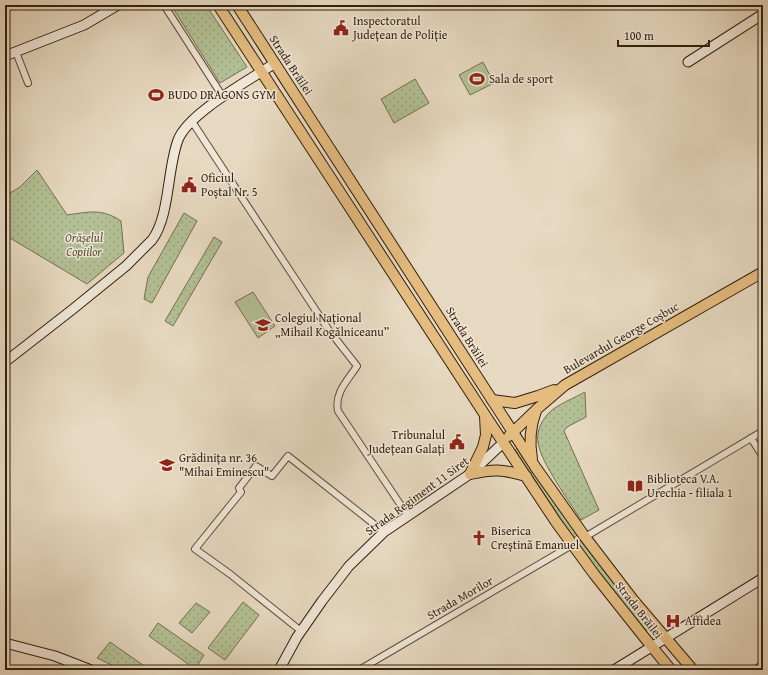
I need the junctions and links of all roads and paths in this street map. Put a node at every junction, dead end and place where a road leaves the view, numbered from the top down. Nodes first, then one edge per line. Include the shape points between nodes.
1 (118, 5) edge
2 (164, 5) edge
3 (218, 5) edge
4 (237, 5) edge
5 (763, 14) edge
6 (16, 52) junction
7 (5, 56) edge
8 (688, 62) dead end
9 (275, 63) junction
10 (262, 72) junction
11 (28, 83) dead end
12 (223, 97) junction
13 (191, 120) junction
14 (763, 272) edge
15 (5, 362) edge
16 (565, 385) junction
17 (492, 400) junction
18 (537, 408) junction
19 (485, 415) junction
20 (763, 431) edge
21 (513, 433) junction
22 (751, 438) junction
23 (504, 442) junction
24 (763, 457) edge
25 (536, 468) junction
26 (470, 474) junction
27 (526, 476) junction
28 (408, 516) junction
29 (384, 532) junction
30 (585, 537) junction
31 (572, 545) junction
32 (763, 578) edge
33 (301, 630) junction
34 (665, 638) junction
35 (5, 643) edge
36 (652, 647) junction
37 (763, 666) edge
38 (92, 670) edge
39 (279, 670) edge
40 (359, 670) edge
41 (614, 670) edge
42 (671, 670) edge
43 (693, 670) edge
44 (757, 670) edge

1 - 6 street via 84,25
2 - 12 street
3 - 10 main road, Strada Brăilei
4 - 9 main road, Strada Brăilei
5 - 8 street
6 - 7 street
6 - 11 street
9 - 10 street
9 - 17 main road, Strada Brăilei
10 - 12 street
10 - 19 main road, Strada Brăilei
12 - 13 street
13 - 15 street via 178,139 162,218 152,240 126,266
13 - 28 street via 328,329 357,366 339,394 336,403 338,411
14 - 16 main road, Bulevardul George Coșbuc
16 - 17 main road via 514,402
16 - 18 main road, Bulevardul George Coșbuc
17 - 21 main road, Strada Brăilei
18 - 21 main road, Bulevardul George Coșbuc
18 - 25 main road via 532,420 530,441
19 - 23 main road, Strada Brăilei
19 - 26 main road via 486,435 483,447
20 - 22 street
21 - 23 main road, Bulevardul George Coșbuc
21 - 25 main road, Strada Brăilei
22 - 24 street
22 - 30 street
23 - 26 street, Strada Regiment 11 Siret
23 - 27 main road, Strada Brăilei
25 - 30 main road, Strada Brăilei
26 - 27 main road via 499,470
26 - 28 street, Strada Regiment 11 Siret
27 - 31 main road, Strada Brăilei
28 - 29 street, Strada Regiment 11 Siret
29 - 33 street, Strada Regiment 11 Siret via 349,566
29 - 33 street via 288,456 272,476 256,466 239,488 241,492 195,549
30 - 34 main road, Strada Brăilei
31 - 36 main road, Strada Brăilei
31 - 40 street, Strada Morilor
32 - 34 street
33 - 39 street, Strada Regiment 11 Siret
34 - 36 street
34 - 43 main road, Strada Brăilei
35 - 38 street via 55,656
36 - 41 street
36 - 42 main road, Strada Brăilei
37 - 44 street

